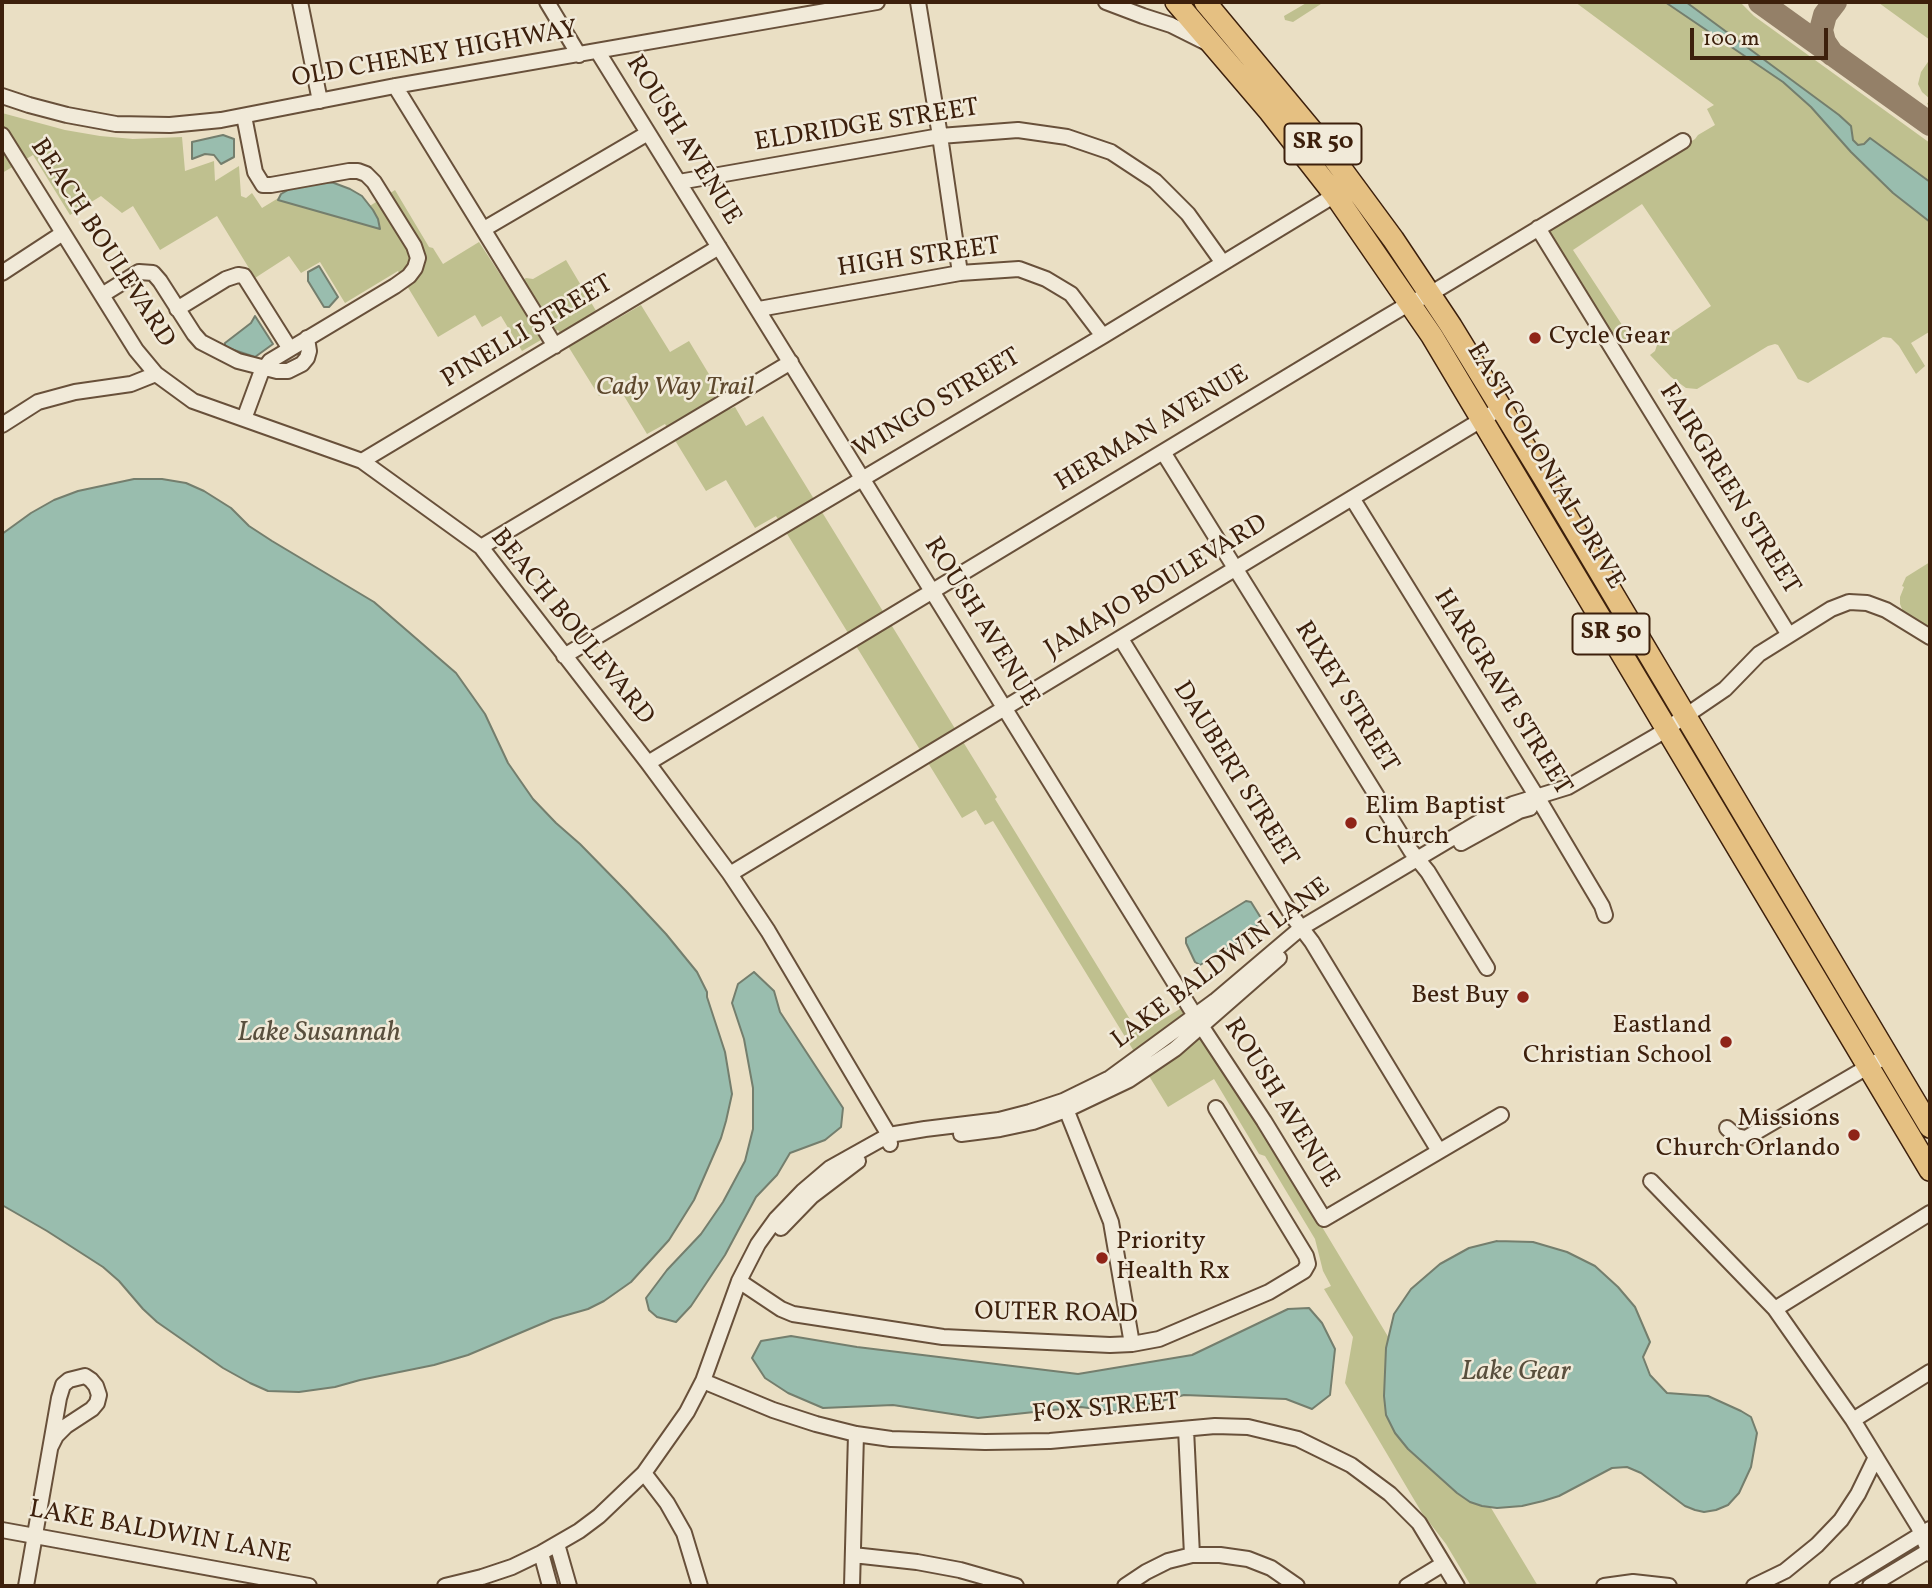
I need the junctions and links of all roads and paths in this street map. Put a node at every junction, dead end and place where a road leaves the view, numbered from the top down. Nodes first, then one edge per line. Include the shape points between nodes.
1 (300, 2) edge
2 (547, 2) edge
3 (781, 2) edge
4 (877, 2) edge
5 (918, 2) edge
6 (1106, 2) edge
7 (1205, 2) edge
8 (1181, 3) edge
9 (783, 17) junction
10 (1156, 20) junction
11 (1216, 48) junction
12 (598, 52) junction
13 (579, 55) junction
14 (395, 86) junction
15 (2, 96) edge
16 (320, 101) junction
17 (244, 116) junction
18 (648, 133) junction
19 (2, 135) edge
20 (940, 135) junction
21 (1683, 141) dead end
22 (679, 182) junction
23 (1335, 195) junction
24 (1538, 228) junction
25 (484, 229) junction
26 (63, 233) junction
27 (719, 247) junction
28 (1223, 263) junction
29 (2, 273) edge
30 (960, 273) junction
31 (102, 295) junction
32 (1420, 298) junction
33 (177, 309) junction
34 (759, 309) junction
35 (1103, 335) junction
36 (307, 338) junction
37 (555, 346) junction
38 (290, 349) junction
39 (791, 362) junction
40 (264, 368) junction
41 (156, 374) junction
42 (1492, 414) junction
43 (244, 419) junction
44 (2, 425) edge
45 (1163, 452) junction
46 (362, 461) junction
47 (862, 479) junction
48 (1352, 498) junction
49 (481, 548) junction
50 (1597, 567) junction
51 (1236, 568) junction
52 (1578, 579) junction
53 (933, 592) junction
54 (1788, 635) junction
55 (1930, 636) edge
56 (1121, 639) junction
57 (564, 656) junction
58 (1004, 709) junction
59 (1686, 717) junction
60 (1670, 733) junction
61 (648, 763) junction
62 (1539, 801) junction
63 (1420, 862) junction
64 (730, 874) junction
65 (1773, 905) junction
66 (1605, 915) dead end
67 (1811, 927) junction
68 (1304, 931) junction
69 (1486, 968) dead end
70 (1198, 1021) junction
71 (1892, 1063) junction
72 (1868, 1065) junction
73 (1065, 1106) junction
74 (1216, 1108) dead end
75 (1502, 1115) dead end
76 (1930, 1127) edge
77 (1727, 1128) dead end
78 (890, 1140) junction
79 (1439, 1151) junction
80 (1930, 1170) edge
81 (1651, 1181) dead end
82 (1930, 1213) edge
83 (739, 1281) junction
84 (1775, 1309) junction
85 (1132, 1344) junction
86 (1930, 1372) edge
87 (703, 1381) junction
88 (1853, 1420) junction
89 (1186, 1429) junction
90 (856, 1434) junction
91 (51, 1446) junction
92 (1876, 1457) junction
93 (644, 1473) junction
94 (2, 1530) edge
95 (1926, 1531) edge
96 (36, 1536) junction
97 (557, 1544) junction
98 (1930, 1551) edge
99 (541, 1553) junction
100 (853, 1555) junction
101 (1192, 1555) junction
102 (1443, 1564) junction
103 (228, 1579) edge
104 (1875, 1585) edge
105 (26, 1586) edge
106 (309, 1586) edge
107 (445, 1586) edge
108 (551, 1586) edge
109 (569, 1586) edge
110 (700, 1586) edge
111 (852, 1586) edge
112 (1016, 1586) edge
113 (1125, 1586) edge
114 (1297, 1586) edge
115 (1406, 1586) edge
116 (1457, 1586) edge
117 (1604, 1586) edge
118 (1670, 1586) edge
119 (1754, 1586) edge
120 (1837, 1586) edge

1 - 16 street
2 - 13 street
3 - 9 street
4 - 9 street, OLD CHENEY HIGHWAY
5 - 20 street
6 - 10 street
7 - 32 highway, EAST COLONIAL DRIVE / SR 50 via 1323,144 1386,229
8 - 10 street
8 - 11 highway, EAST COLONIAL DRIVE / SR 50
9 - 12 street, OLD CHENEY HIGHWAY
10 - 11 street
11 - 23 highway, EAST COLONIAL DRIVE / SR 50
12 - 13 street, OLD CHENEY HIGHWAY
12 - 18 street, ROUSH AVENUE
13 - 14 street, OLD CHENEY HIGHWAY
14 - 16 street, OLD CHENEY HIGHWAY
14 - 25 street
15 - 17 street, OLD CHENEY HIGHWAY via 117,124 170,125
16 - 17 street, OLD CHENEY HIGHWAY
17 - 36 street via 254,172 263,185 349,171 366,174 418,258 410,276
18 - 22 street, ROUSH AVENUE
18 - 25 street
19 - 26 street, BEACH BOULEVARD
20 - 22 street, ELDRIDGE STREET
20 - 28 street, ELDRIDGE STREET via 1018,130 1067,137 1111,152 1155,181 1188,214
20 - 30 street
21 - 24 street, HERMAN AVENUE
22 - 27 street, ROUSH AVENUE
23 - 28 street, WINGO STREET
23 - 32 highway, EAST COLONIAL DRIVE / SR 50
24 - 32 street, HERMAN AVENUE
24 - 54 street, FAIRGREEN STREET
25 - 37 street
26 - 29 street
26 - 31 street, BEACH BOULEVARD
27 - 34 street, ROUSH AVENUE
27 - 37 street, PINELLI STREET
28 - 35 street, WINGO STREET
30 - 34 street, HIGH STREET
30 - 35 street, HIGH STREET via 1019,269 1046,279 1071,293
31 - 33 street via 147,271 160,281
31 - 41 street, BEACH BOULEVARD
32 - 42 highway, EAST COLONIAL DRIVE / SR 50
32 - 45 street, HERMAN AVENUE
33 - 38 street via 226,279 244,276
33 - 40 street via 201,342
34 - 39 street, ROUSH AVENUE
35 - 47 street, WINGO STREET
36 - 38 street
36 - 40 street via 310,351 302,364 282,372
37 - 46 street, PINELLI STREET
38 - 40 street
39 - 47 street, ROUSH AVENUE
39 - 49 street
40 - 43 street
41 - 43 street, BEACH BOULEVARD via 193,401
41 - 44 street via 131,384 38,402
42 - 48 street, JAMAJO BOULEVARD
42 - 50 highway, EAST COLONIAL DRIVE / SR 50
42 - 52 highway, EAST COLONIAL DRIVE / SR 50
43 - 46 street, BEACH BOULEVARD
45 - 51 street, RIXEY STREET
45 - 53 street, HERMAN AVENUE
46 - 49 street, BEACH BOULEVARD
47 - 53 street, ROUSH AVENUE
47 - 57 street, WINGO STREET
48 - 51 street, JAMAJO BOULEVARD
48 - 62 street, HARGRAVE STREET
49 - 57 street, BEACH BOULEVARD
50 - 52 street
50 - 59 highway, EAST COLONIAL DRIVE / SR 50
51 - 56 street, JAMAJO BOULEVARD
51 - 63 street, RIXEY STREET
52 - 60 highway, EAST COLONIAL DRIVE / SR 50
53 - 58 street, ROUSH AVENUE
53 - 61 street, HERMAN AVENUE
54 - 55 street, LAKE BALDWIN LANE via 1849,602 1886,610
54 - 59 street, LAKE BALDWIN LANE
56 - 58 street, JAMAJO BOULEVARD
56 - 68 street, DAUBERT STREET
57 - 61 street, BEACH BOULEVARD
58 - 64 street, JAMAJO BOULEVARD
58 - 70 street, ROUSH AVENUE
59 - 60 street, LAKE BALDWIN LANE
59 - 67 highway, EAST COLONIAL DRIVE / SR 50
60 - 62 street, LAKE BALDWIN LANE
60 - 65 highway, EAST COLONIAL DRIVE / SR 50
61 - 64 street, BEACH BOULEVARD
62 - 63 street, LAKE BALDWIN LANE via 1513,804 1496,812
62 - 66 street, HARGRAVE STREET
63 - 68 street, LAKE BALDWIN LANE
63 - 69 street, RIXEY STREET
64 - 78 street, BEACH BOULEVARD
65 - 67 highway via 1791,911
65 - 72 highway, EAST COLONIAL DRIVE / SR 50
67 - 71 highway, EAST COLONIAL DRIVE / SR 50
68 - 70 street, LAKE BALDWIN LANE
68 - 79 street, DAUBERT STREET
70 - 73 street, LAKE BALDWIN LANE via 1175,1049 1129,1080
70 - 79 street, ROUSH AVENUE via 1324,1219
71 - 72 street
71 - 76 highway, EAST COLONIAL DRIVE / SR 50
72 - 77 street via 1746,1138
72 - 80 highway, EAST COLONIAL DRIVE / SR 50
73 - 78 street, LAKE BALDWIN LANE via 1033,1122 1000,1129
73 - 85 street via 1111,1222
74 - 85 street, OUTER ROAD via 1306,1256 1307,1268 1269,1292 1179,1332
75 - 79 street
78 - 83 street, LAKE BALDWIN LANE via 813,1196
81 - 84 street
82 - 84 street
83 - 85 street, OUTER ROAD via 781,1309 801,1315 957,1339
83 - 87 street, LAKE BALDWIN LANE
84 - 88 street
86 - 88 street
87 - 90 street, FOX STREET via 773,1410
87 - 93 street, LAKE BALDWIN LANE
88 - 92 street
89 - 90 street, FOX STREET via 1050,1441 920,1441
89 - 101 street
89 - 102 street, FOX STREET via 1248,1427 1322,1449 1390,1494 1419,1523
90 - 100 street
91 - 91 street via 66,1426 97,1403 96,1386 85,1376 63,1385
91 - 96 street
92 - 95 street
92 - 119 street via 1841,1520 1785,1571
93 - 97 street, LAKE BALDWIN LANE via 599,1516
93 - 110 street via 684,1533
94 - 96 street, LAKE BALDWIN LANE
95 - 98 street
95 - 120 street
96 - 103 street, LAKE BALDWIN LANE
96 - 105 street
97 - 99 street, LAKE BALDWIN LANE
97 - 109 street
98 - 104 street
99 - 107 street, LAKE BALDWIN LANE via 512,1567
99 - 108 street
100 - 111 street
100 - 112 street via 960,1570
101 - 113 street via 1168,1561
101 - 114 street via 1248,1559
102 - 115 street
102 - 116 street, FOX STREET
103 - 106 street, LAKE BALDWIN LANE
117 - 118 street via 1633,1582

